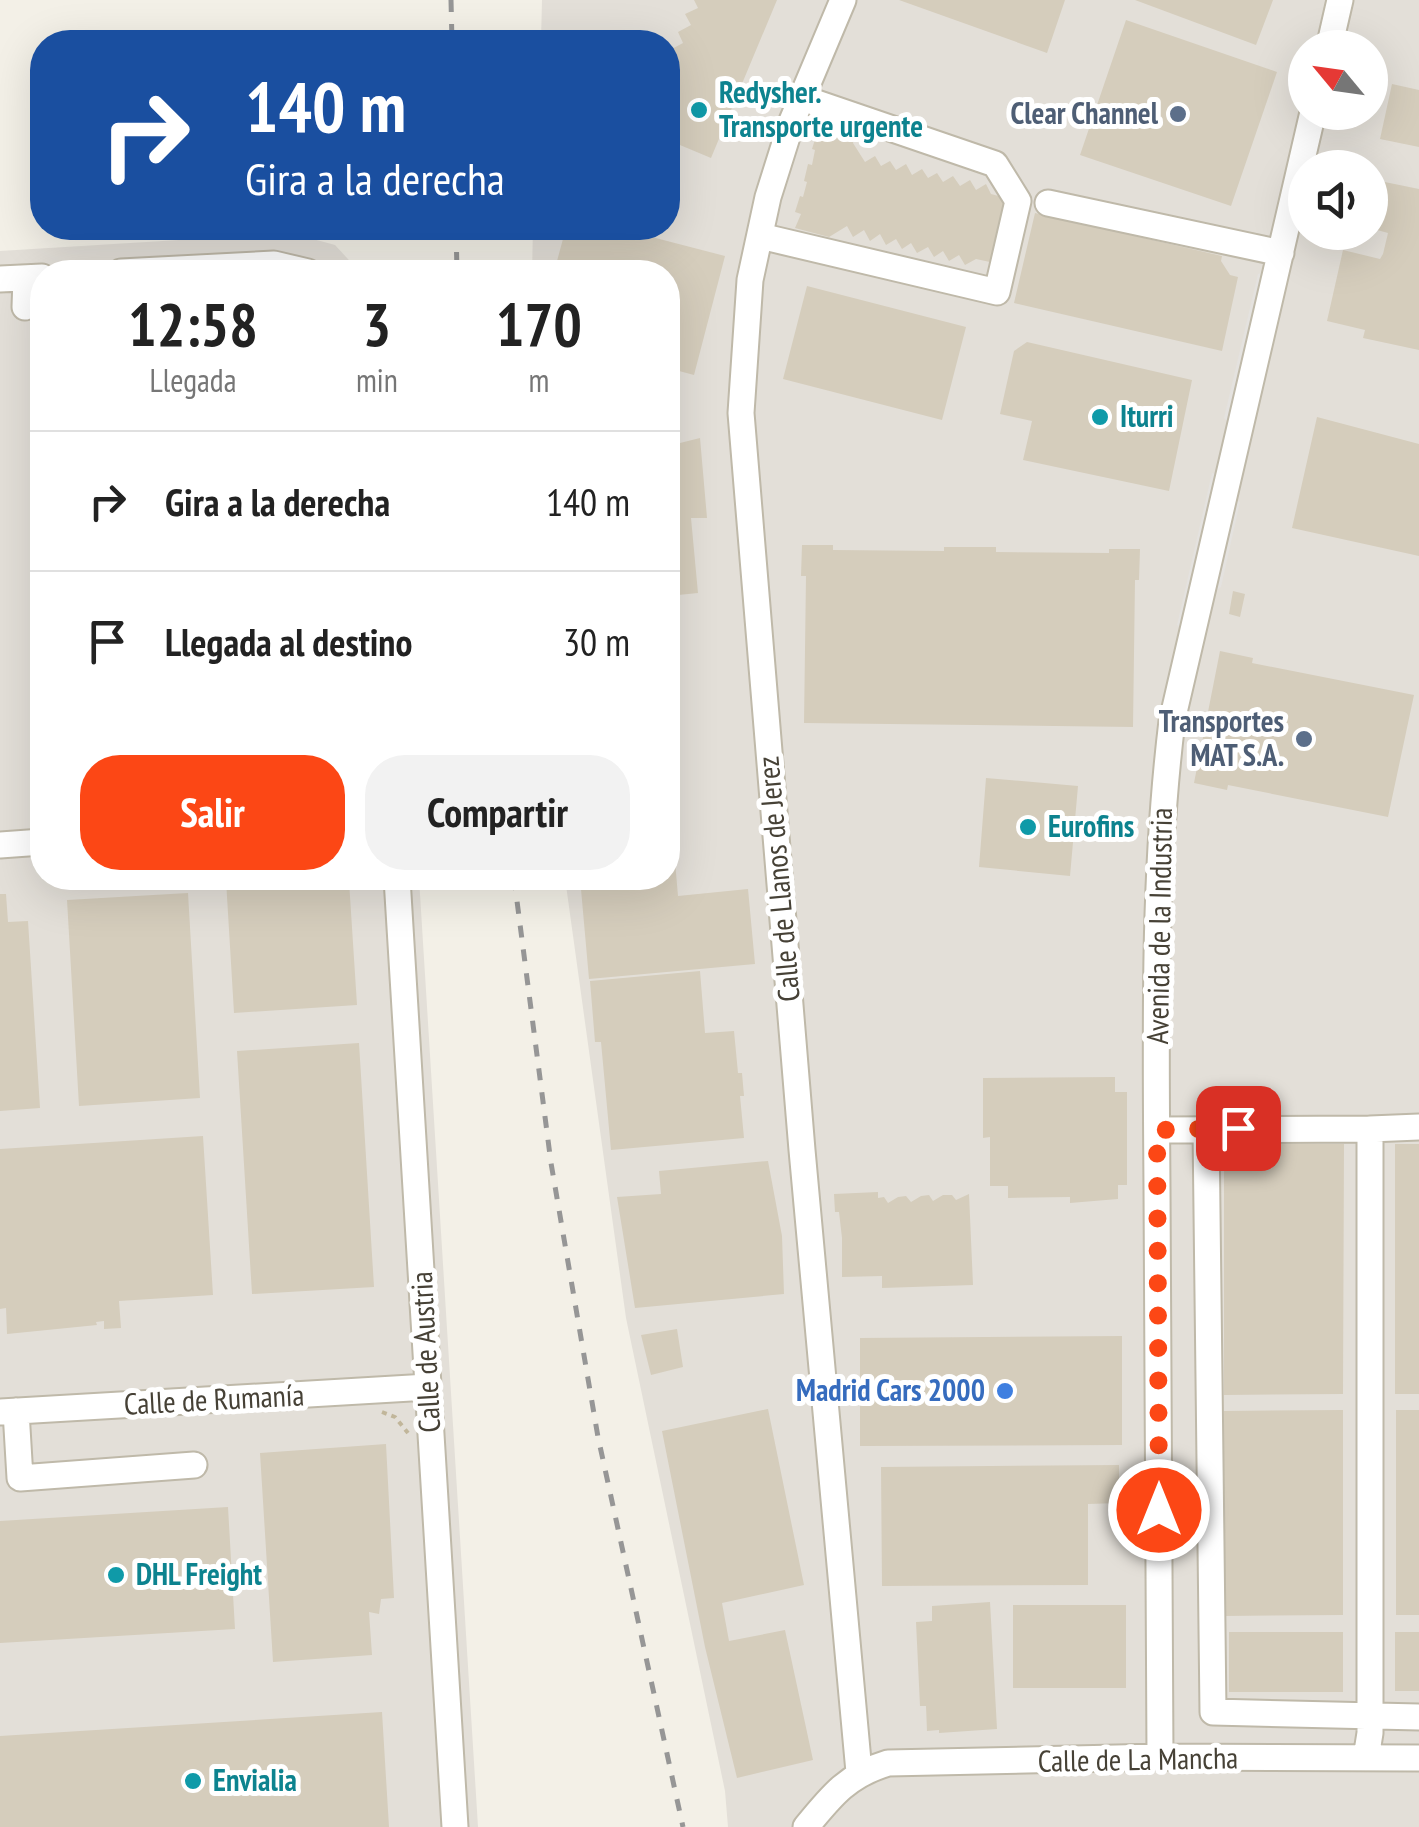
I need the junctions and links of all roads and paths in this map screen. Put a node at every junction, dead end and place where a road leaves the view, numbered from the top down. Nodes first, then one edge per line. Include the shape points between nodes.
1 (843, 0) edge
2 (1340, 0) edge
3 (1332, 30) edge
4 (802, 98) junction
5 (1309, 130) edge
6 (1048, 203) dead end
7 (760, 236) junction
8 (1280, 253) junction
9 (23, 278) edge
10 (25, 307) dead end
11 (17, 818) dead end
12 (8, 845) edge
13 (398, 890) edge
14 (1419, 1127) edge
15 (1206, 1128) junction
16 (1370, 1129) junction
17 (1157, 1130) junction
18 (428, 1387) junction
19 (8, 1412) edge
20 (371, 1412) dead end
21 (412, 1445) dead end
22 (194, 1465) dead end
23 (1370, 1716) junction
24 (1419, 1717) edge
25 (1160, 1757) junction
26 (1366, 1758) junction
27 (1419, 1758) edge
28 (859, 1772) junction
29 (454, 1827) edge
30 (806, 1827) edge

1 - 4 street, Calle de Llanos de Jerez
2 - 3 street
4 - 7 street, Calle de Llanos de Jerez
4 - 7 street via 995,164 1018,201 997,292
5 - 8 street, Avenida de la Industria
6 - 8 street
7 - 28 street, Calle de Llanos de Jerez via 741,376 744,471
8 - 17 street, Avenida de la Industria via 1172,720 1158,856
9 - 10 street
11 - 12 street
13 - 18 street, Calle de Austria
14 - 16 street
15 - 16 street
15 - 17 street
15 - 23 street via 1213,1712
16 - 23 street
17 - 25 street, Avenida de la Industria
18 - 19 street, Calle de Rumanía
18 - 29 street, Calle de Austria
19 - 22 street via 20,1478
20 - 21 path via 395,1417
23 - 24 street
23 - 26 street
25 - 26 street, Calle de La Mancha
25 - 28 street, Calle de La Mancha via 888,1763
26 - 27 street, Calle de La Mancha
28 - 30 street

